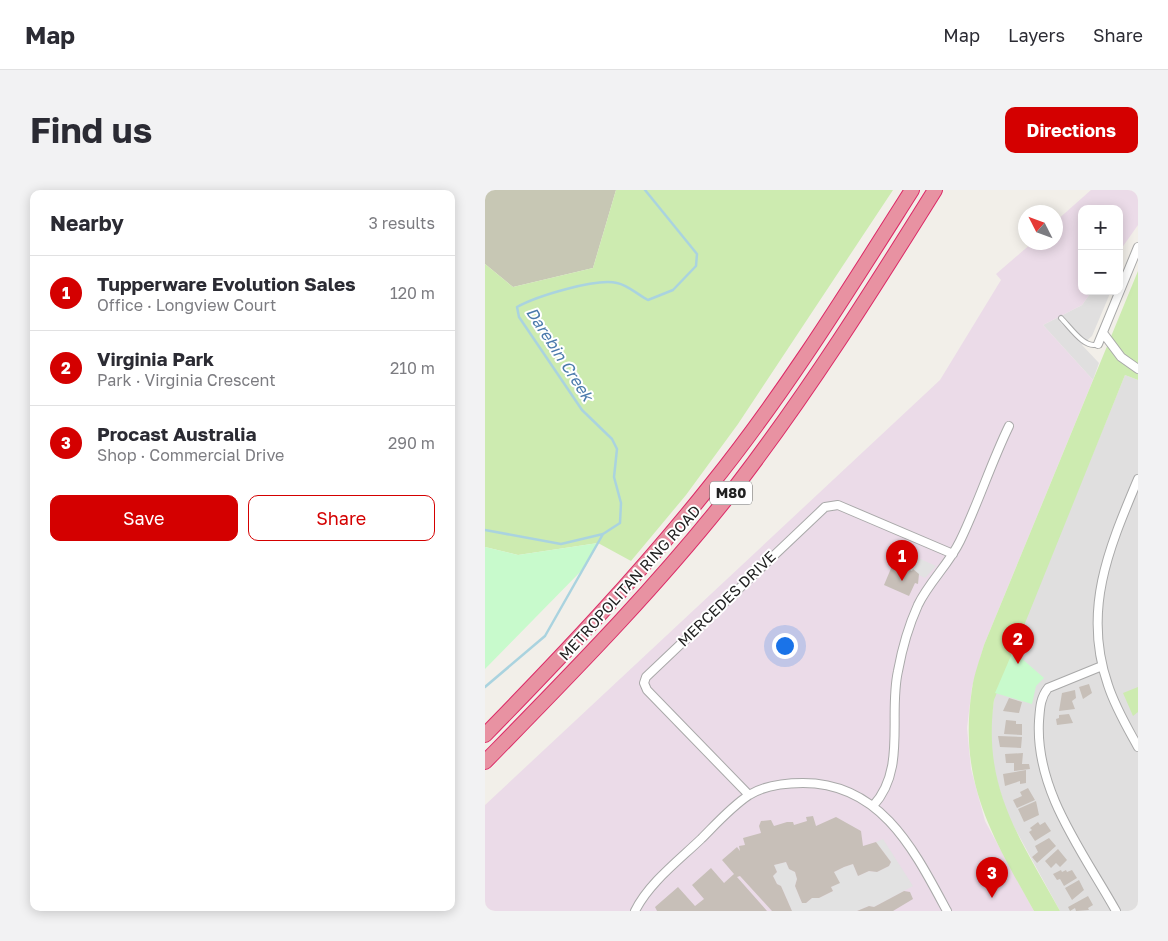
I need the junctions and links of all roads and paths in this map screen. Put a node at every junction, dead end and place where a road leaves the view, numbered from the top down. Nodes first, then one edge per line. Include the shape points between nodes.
1 (912, 190) edge
2 (935, 190) edge
3 (1138, 247) edge
4 (1061, 318) dead end
5 (1103, 333) junction
6 (1099, 344) joint
7 (1138, 369) edge
8 (1009, 426) dead end
9 (1138, 479) edge
10 (953, 554) junction
11 (1102, 666) junction
12 (485, 735) edge
13 (1138, 747) edge
14 (485, 762) edge
15 (749, 795) junction
16 (873, 806) junction
17 (635, 911) edge
18 (947, 911) edge
19 (1115, 911) edge

1 - 12 highway, METROPOLITAN RING ROAD / M80 via 818,337 711,486 641,570
2 - 14 highway, METROPOLITAN RING ROAD / M80 via 815,378 736,486 643,596
3 - 5 street
4 - 6 lane via 1085,342
5 - 6 street
5 - 7 street via 1121,357
8 - 10 street
9 - 11 street via 1103,572 1097,613
10 - 15 street, MERCEDES DRIVE via 838,506 825,507 646,677 647,690
10 - 16 street via 918,605 905,644 897,672 890,778
11 - 13 street via 1115,704
11 - 19 street via 1048,688 1041,703 1039,736 1052,795
15 - 16 street via 784,783 809,783 852,794
15 - 17 street via 656,883
16 - 18 street via 905,836

